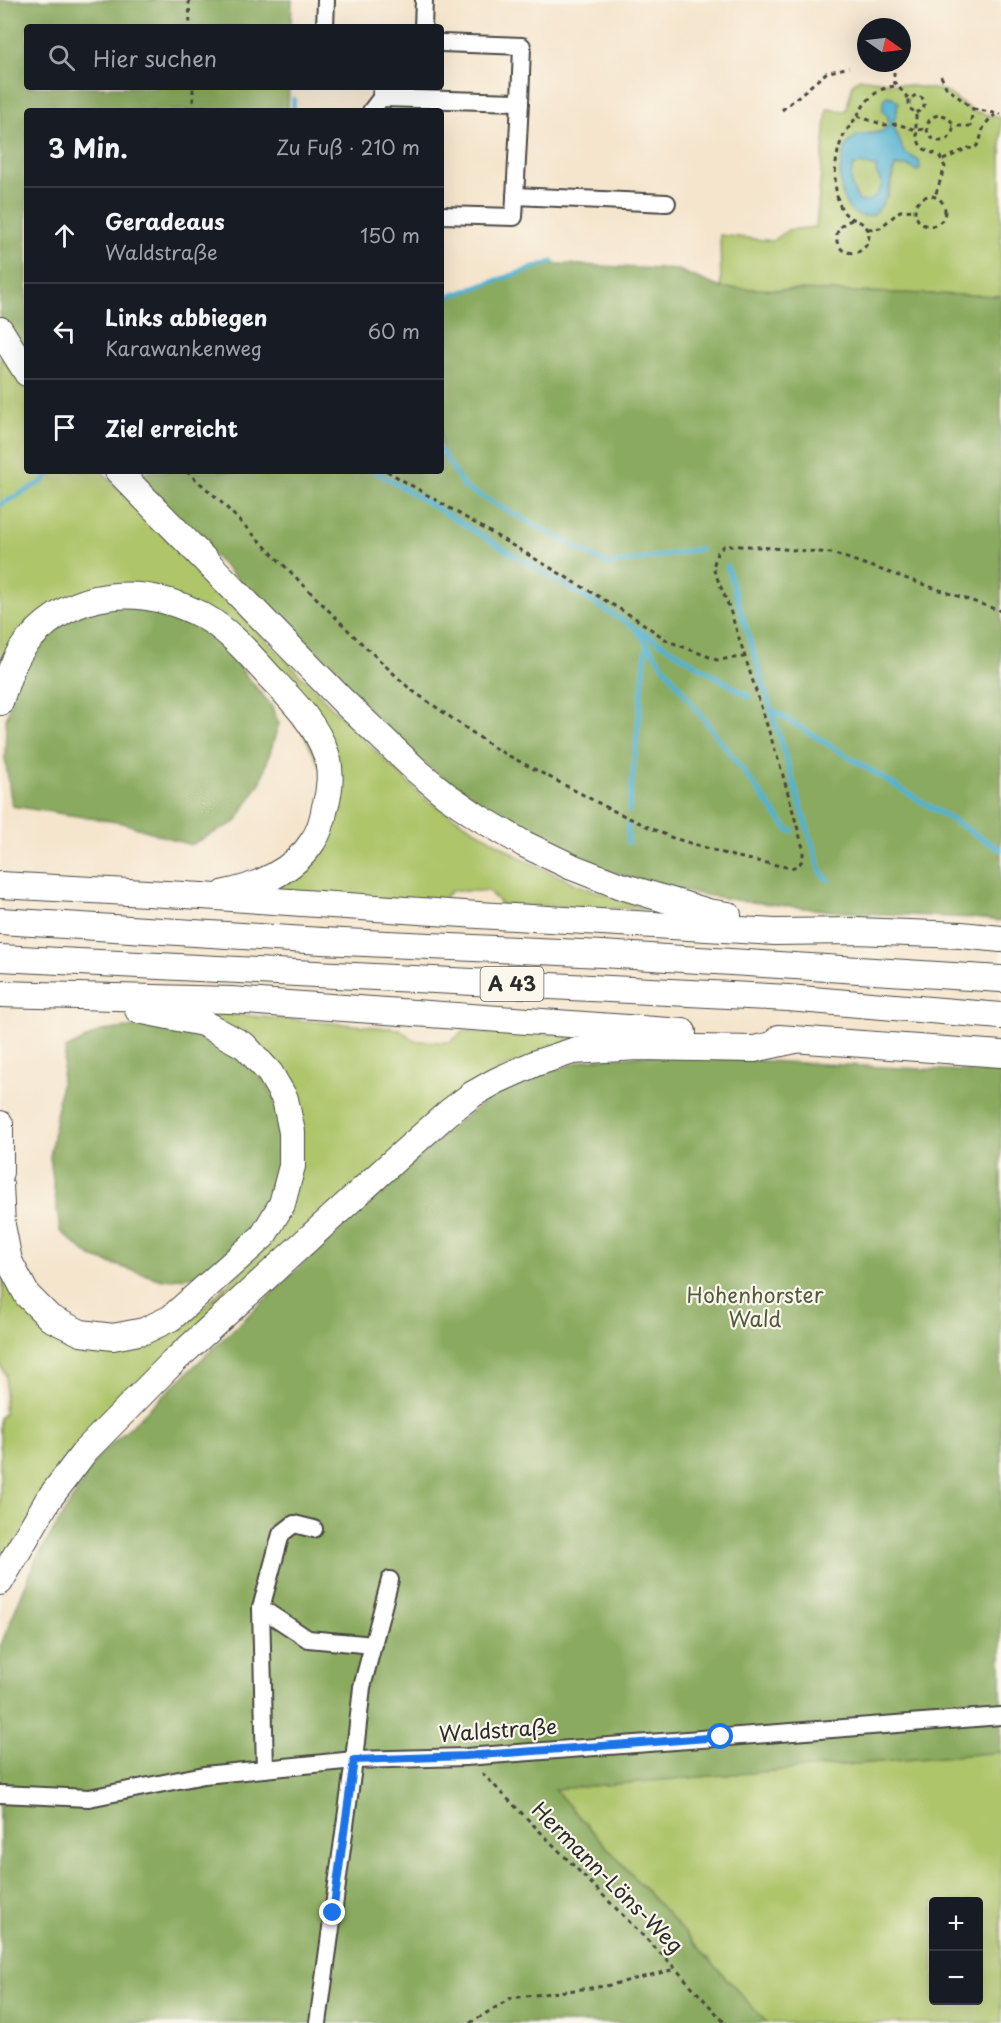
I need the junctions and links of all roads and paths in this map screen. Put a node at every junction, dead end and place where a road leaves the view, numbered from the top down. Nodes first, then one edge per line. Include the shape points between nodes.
1 (189, 0) edge
2 (326, 0) edge
3 (424, 0) edge
4 (190, 24) edge
5 (325, 24) edge
6 (423, 24) edge
7 (444, 43) edge
8 (849, 67) dead end
9 (894, 72) dead end
10 (940, 76) dead end
11 (896, 86) junction
12 (193, 90) edge
13 (378, 99) edge
14 (909, 99) junction
15 (520, 102) junction
16 (193, 108) edge
17 (782, 110) dead end
18 (973, 110) junction
19 (916, 113) junction
20 (1001, 114) edge
21 (995, 115) junction
22 (857, 116) junction
23 (952, 126) junction
24 (927, 129) junction
25 (916, 130) junction
26 (943, 160) junction
27 (515, 196) junction
28 (935, 196) junction
29 (667, 203) dead end
30 (915, 210) junction
31 (444, 215) edge
32 (852, 220) junction
33 (868, 229) junction
34 (0, 330) edge
35 (24, 368) edge
36 (121, 474) edge
37 (189, 474) edge
38 (392, 474) edge
39 (1001, 611) edge
40 (744, 657) junction
41 (0, 702) edge
42 (10, 886) edge
43 (202, 896) junction
44 (12, 922) edge
45 (856, 931) junction
46 (1001, 939) edge
47 (11, 958) edge
48 (1001, 979) edge
49 (12, 994) edge
50 (76, 996) junction
51 (1001, 1016) edge
52 (795, 1040) junction
53 (1001, 1054) edge
54 (0, 1124) edge
55 (0, 1172) edge
56 (0, 1185) edge
57 (314, 1529) dead end
58 (390, 1580) dead end
59 (0, 1582) edge
60 (261, 1608) junction
61 (374, 1645) junction
62 (1001, 1716) edge
63 (466, 1756) junction
64 (354, 1760) junction
65 (265, 1769) junction
66 (0, 1794) edge
67 (676, 1969) junction
68 (318, 2023) edge
69 (470, 2023) edge
70 (725, 2023) edge

1 - 4 path
2 - 5 street
3 - 6 street
7 - 15 street via 522,45
8 - 17 path via 826,74
9 - 11 path
10 - 18 path via 946,87
11 - 14 path
11 - 22 path via 885,87 870,96
12 - 16 path
13 - 15 street
14 - 19 path via 909,108
14 - 19 path via 916,95 925,102
15 - 27 street
18 - 21 path
18 - 23 path via 970,126
19 - 25 path
20 - 21 path
21 - 26 path via 982,128 974,149
22 - 25 path
22 - 32 path via 841,144 836,176 843,212
23 - 24 path via 949,136 940,140 931,137
23 - 24 path via 949,119 938,115 928,121
24 - 25 path
25 - 26 path via 925,151 939,154
26 - 28 path via 945,166
27 - 29 street
27 - 31 street via 514,217
28 - 30 path via 921,198
28 - 30 path via 945,206 942,221 928,226 916,218
30 - 33 path via 900,211 880,228
32 - 33 path
32 - 33 path via 839,227 836,234 841,249 855,253 862,250 867,244
34 - 35 highway
36 - 45 highway via 344,702 417,771 478,817 573,867 666,900 708,912
37 - 40 path via 410,689 496,748 670,837 791,868 803,859 803,848
38 - 40 path via 668,641 717,660
39 - 40 path via 832,553 724,546 717,553 713,568
41 - 43 highway via 12,667 27,641 62,611 87,600 115,595 177,606 203,616 249,654 316,732 327,755 330,790 321,824 299,858 273,876 240,890
42 - 43 highway
43 - 45 highway via 775,932
44 - 48 highway, A 43
45 - 46 highway
47 - 51 highway, A 43 via 788,998
49 - 50 highway
50 - 52 highway via 231,1000
50 - 56 highway via 203,1023 245,1046 270,1073 285,1099 292,1132 292,1166 282,1204 263,1236 171,1318 144,1331 112,1337 81,1333 60,1323 27,1295 9,1261
52 - 53 highway
52 - 59 highway via 754,1049 638,1047 573,1051 536,1063 473,1094 190,1346 86,1450 48,1500
54 - 55 highway
57 - 60 street via 294,1524 281,1534
58 - 61 street
60 - 61 street via 308,1639
60 - 65 street
61 - 64 street via 362,1688
62 - 63 street, Waldstraße
63 - 64 street, Waldstraße
63 - 67 path, Hermann-Löns-Weg
64 - 65 street, Waldstraße
64 - 68 street
65 - 66 street, Waldstraße via 204,1775 89,1798
67 - 69 path via 606,1986 511,1998
67 - 70 path, Hermann-Löns-Weg

